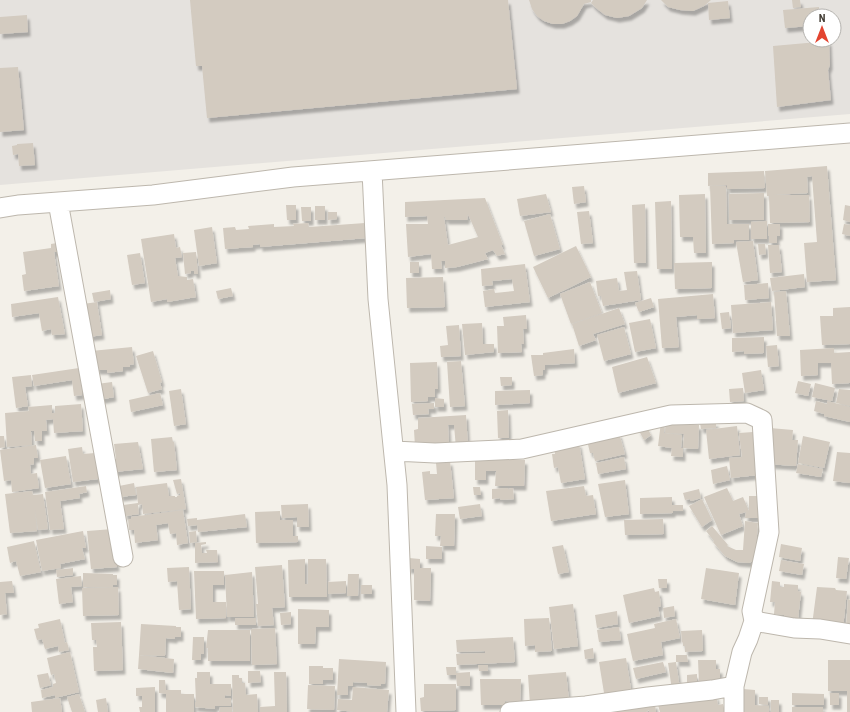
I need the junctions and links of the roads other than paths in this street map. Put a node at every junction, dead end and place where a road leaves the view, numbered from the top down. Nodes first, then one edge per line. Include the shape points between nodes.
1 (850, 133) edge
2 (372, 171) junction
3 (58, 202) junction
4 (0, 208) edge
5 (394, 451) junction
6 (122, 557) dead end
7 (754, 621) junction
8 (850, 634) edge
9 (734, 686) junction
10 (406, 712) edge
11 (510, 712) edge
12 (734, 712) edge

1 - 2 street
2 - 3 street via 293,177 153,195
2 - 5 street via 378,299
3 - 4 street
3 - 6 street
5 - 7 street via 436,453 522,449 670,415 746,413 762,420 768,532 752,611
5 - 10 street
7 - 8 street
7 - 9 street via 742,652
9 - 11 street via 586,706
9 - 12 street

